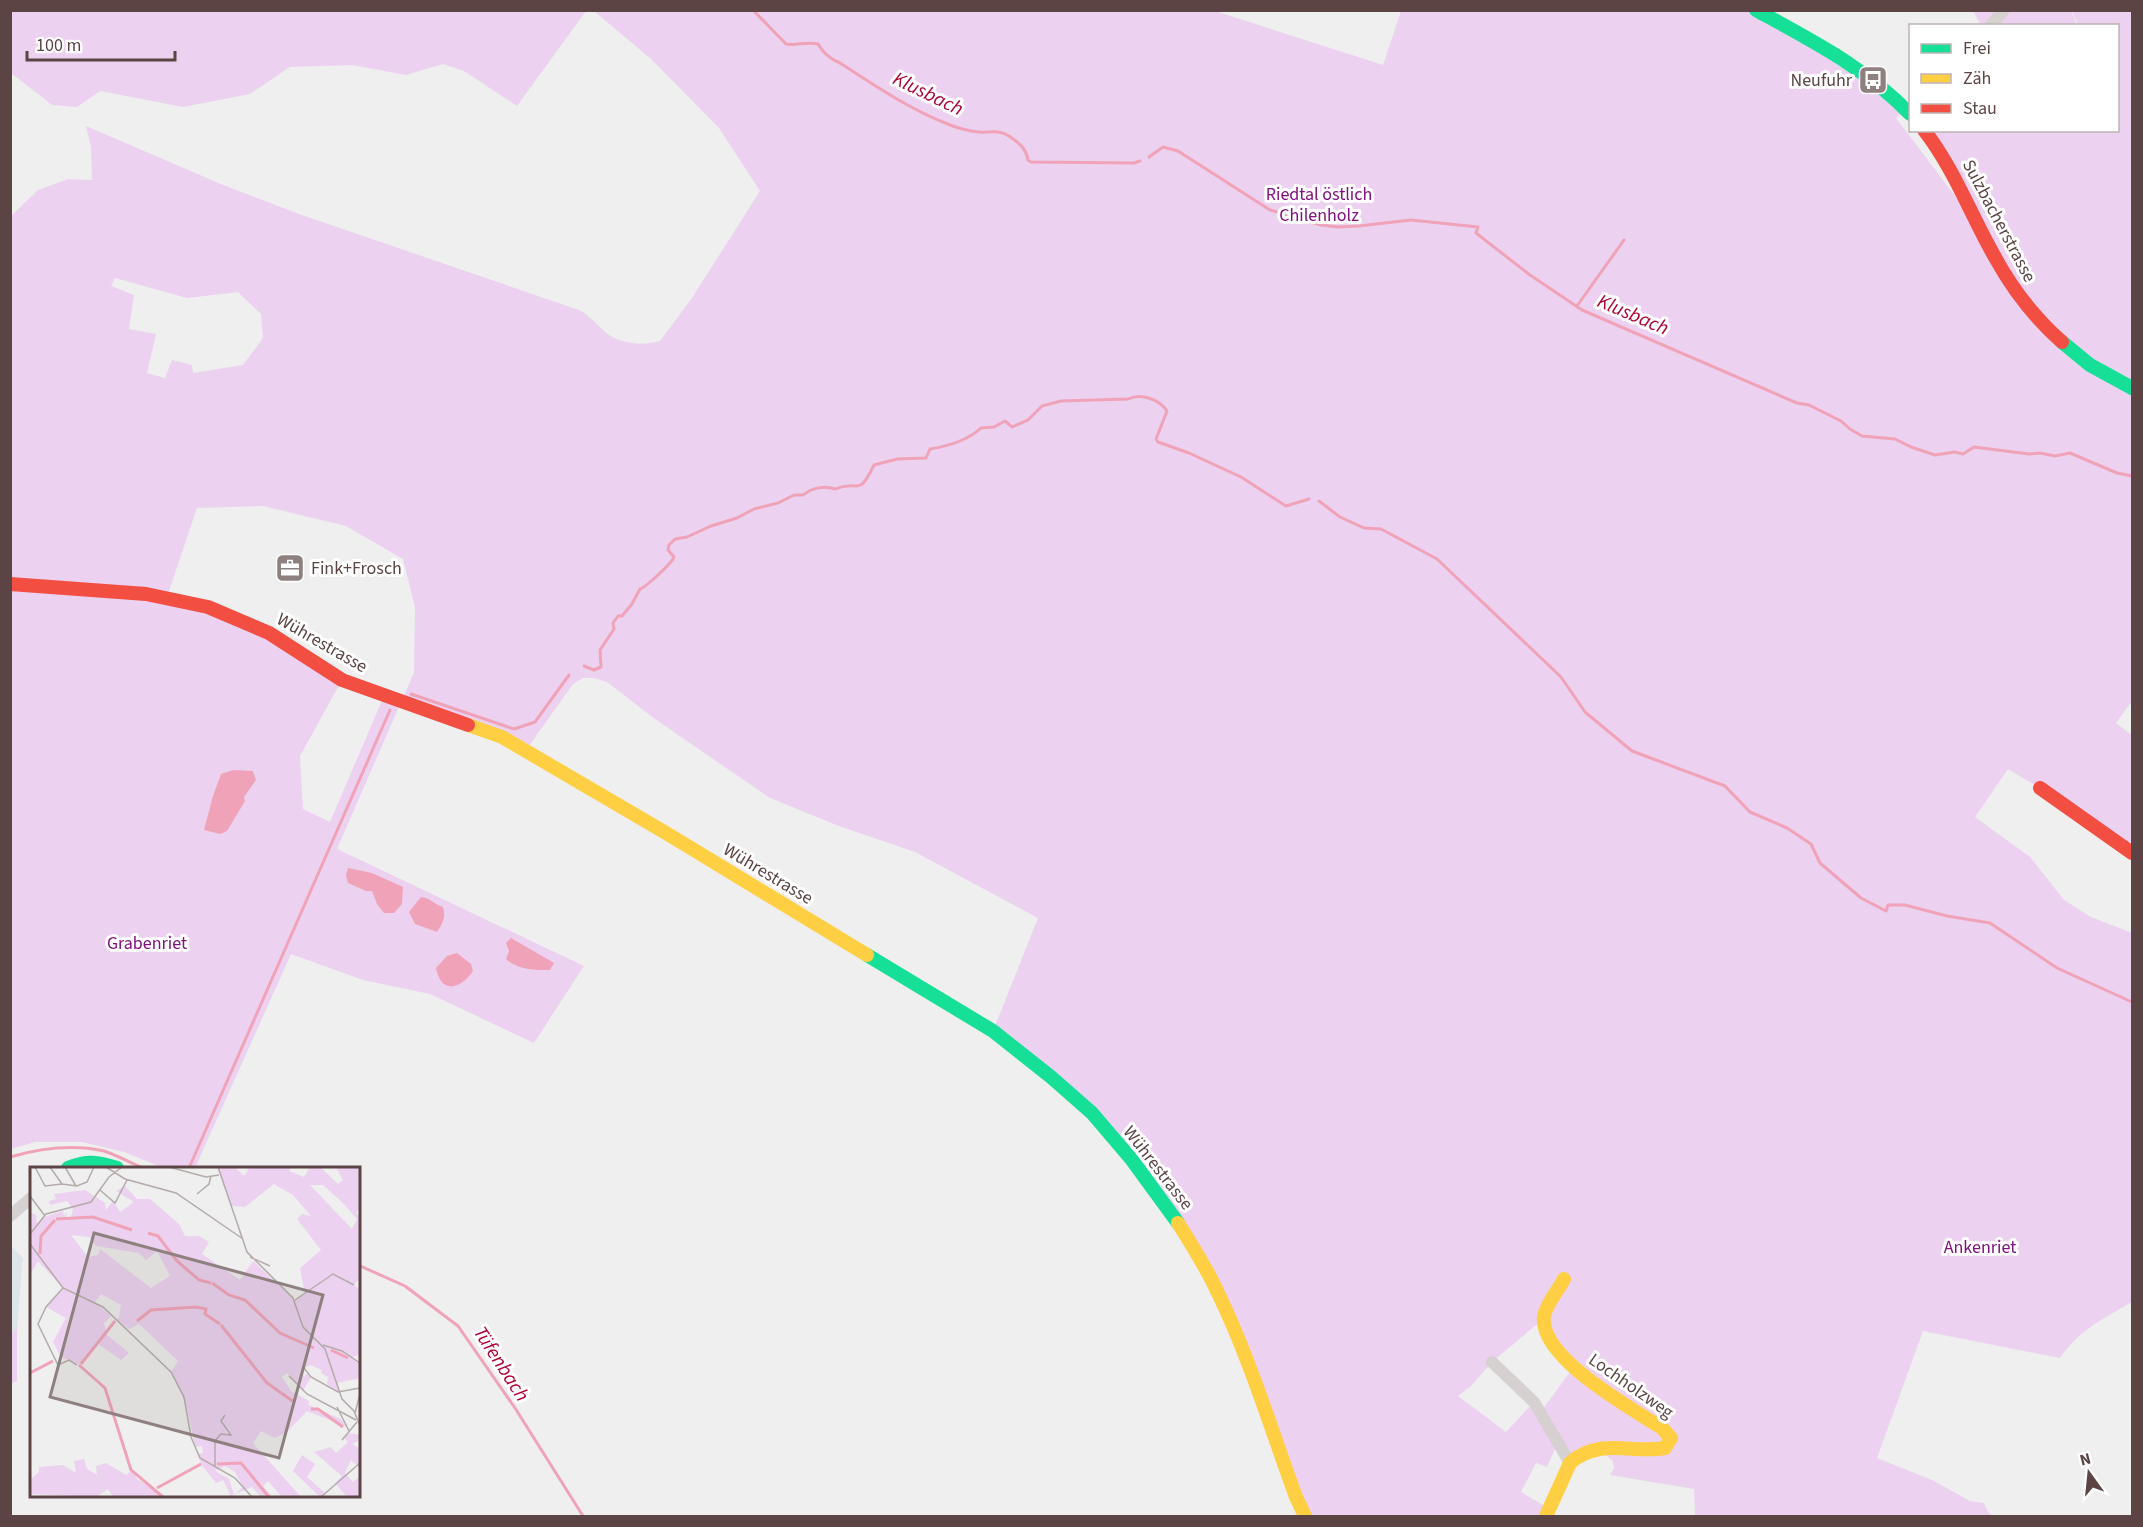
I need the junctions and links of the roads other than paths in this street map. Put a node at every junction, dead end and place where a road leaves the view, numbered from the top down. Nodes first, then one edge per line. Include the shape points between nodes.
1 (1756, 10) edge
2 (2004, 10) edge
3 (1992, 24) edge
4 (1909, 109) edge
5 (1925, 132) edge
6 (2133, 388) edge
7 (10, 584) edge
8 (2040, 788) dead end
9 (2133, 853) edge
10 (70, 1167) edge
11 (114, 1167) edge
12 (30, 1199) edge
13 (10, 1216) edge
14 (1564, 1279) dead end
15 (1492, 1362) dead end
16 (1570, 1463) junction
17 (1305, 1516) edge
18 (1546, 1516) edge

1 - 4 street via 1850,64
2 - 3 street
5 - 6 street, Sulzbacherstrasse via 1947,162 1995,258 2024,303 2072,350
7 - 17 street, Wührestrasse via 146,594 208,607 269,633 342,680 502,737 993,1031 1092,1113 1172,1214 1218,1293
8 - 9 street
10 - 11 street via 82,1162
12 - 13 street
14 - 16 street, Lochholzweg via 1545,1312 1547,1335 1574,1368 1671,1438 1665,1448 1613,1448 1584,1454
15 - 16 street via 1534,1402
16 - 18 street

